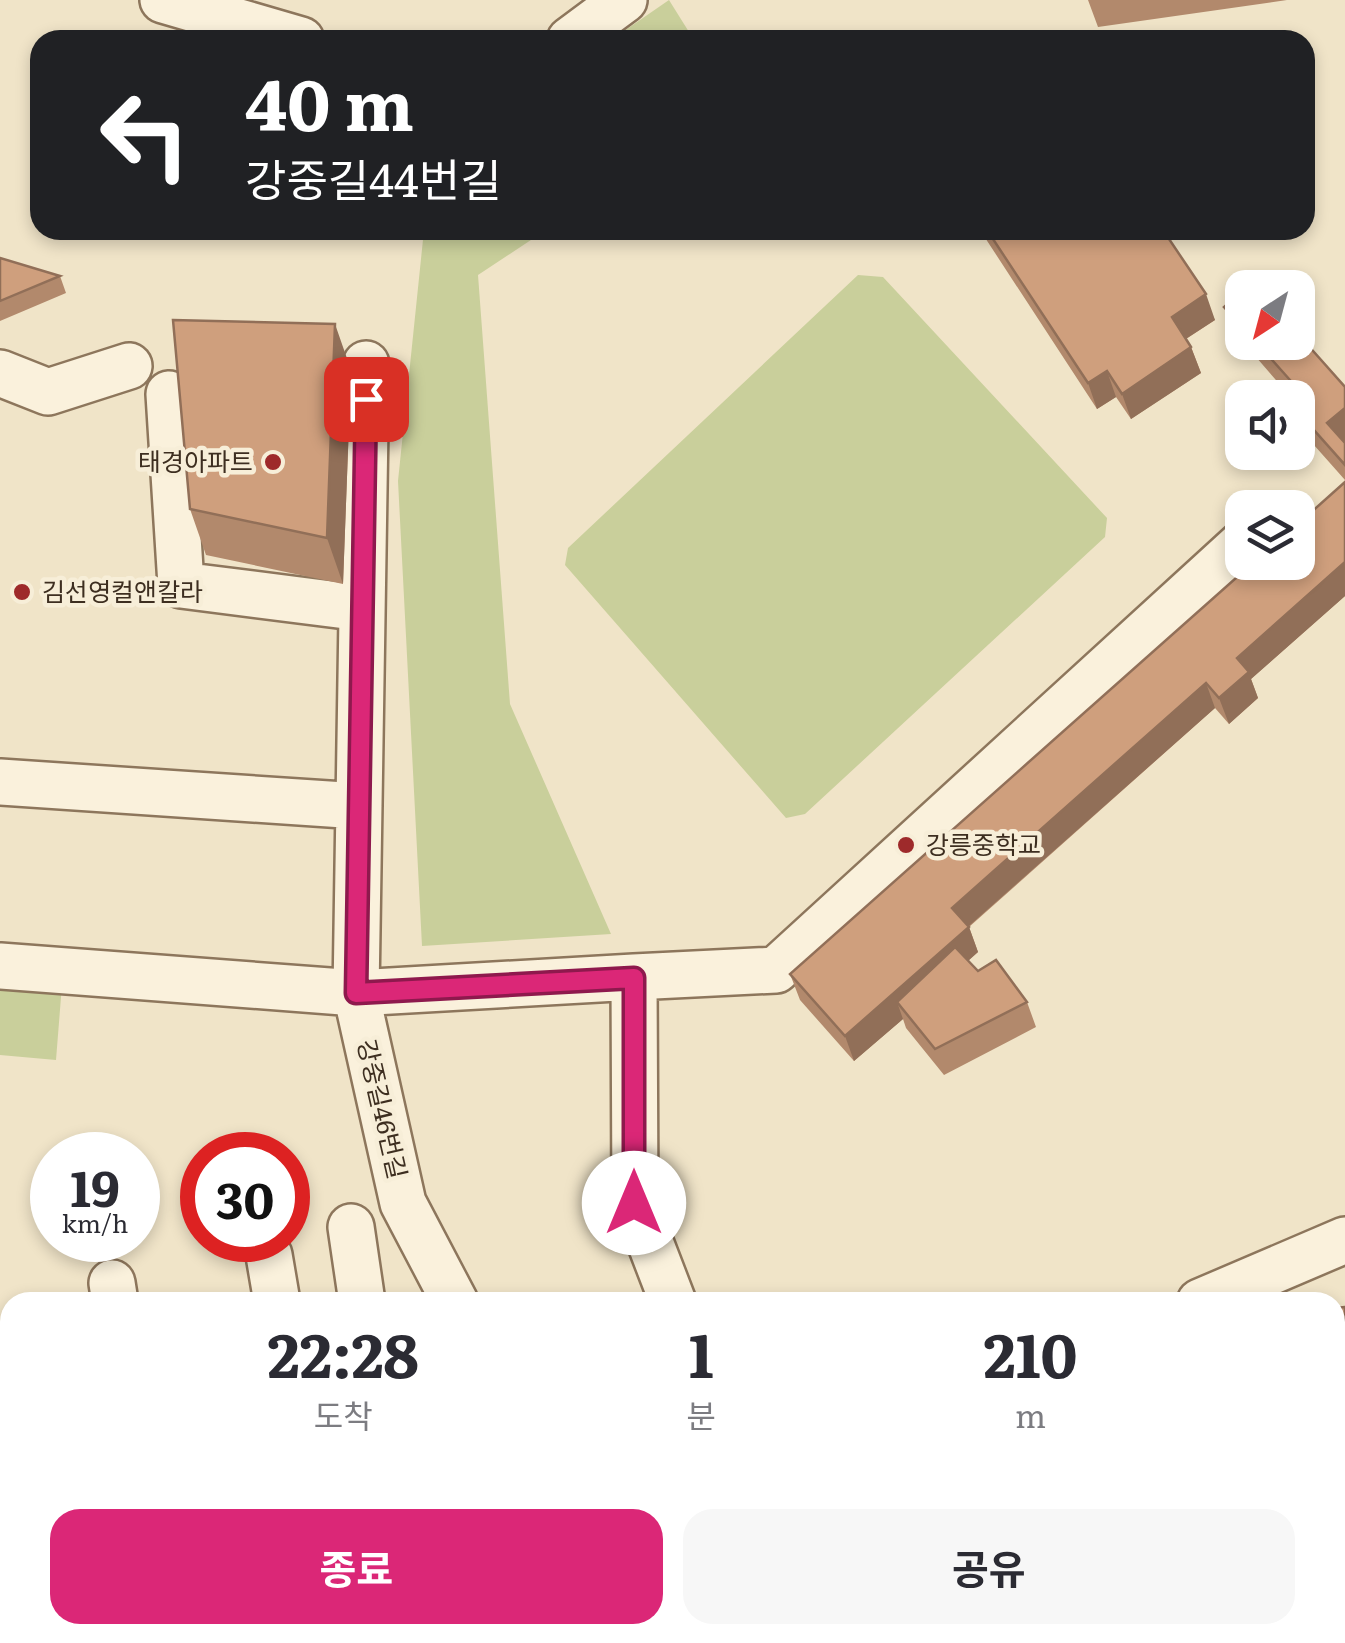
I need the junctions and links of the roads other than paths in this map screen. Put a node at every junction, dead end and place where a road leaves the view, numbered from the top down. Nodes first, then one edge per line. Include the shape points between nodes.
1 (163, 0) edge
2 (624, 0) edge
3 (280, 23) edge
4 (584, 30) edge
5 (366, 364) dead end
6 (129, 366) dead end
7 (0, 374) edge
8 (169, 394) dead end
9 (1225, 560) edge
10 (362, 608) junction
11 (0, 782) edge
12 (359, 806) junction
13 (0, 966) edge
14 (634, 978) junction
15 (356, 993) junction
16 (351, 1227) dead end
17 (1345, 1240) edge
18 (270, 1262) edge
19 (275, 1292) edge
20 (361, 1292) edge
21 (449, 1292) edge
22 (669, 1292) edge
23 (1223, 1292) edge

1 - 3 street
2 - 4 street
5 - 10 street, 강중길46번길
6 - 7 street via 48,392
8 - 10 street via 181,585
9 - 14 street via 776,970
10 - 12 street, 강중길46번길
11 - 12 street
12 - 15 street, 강중길46번길
13 - 15 street
14 - 15 street
14 - 22 street via 634,1203
15 - 21 street, 강중길46번길 via 403,1202
16 - 20 street
17 - 23 street
18 - 19 street

